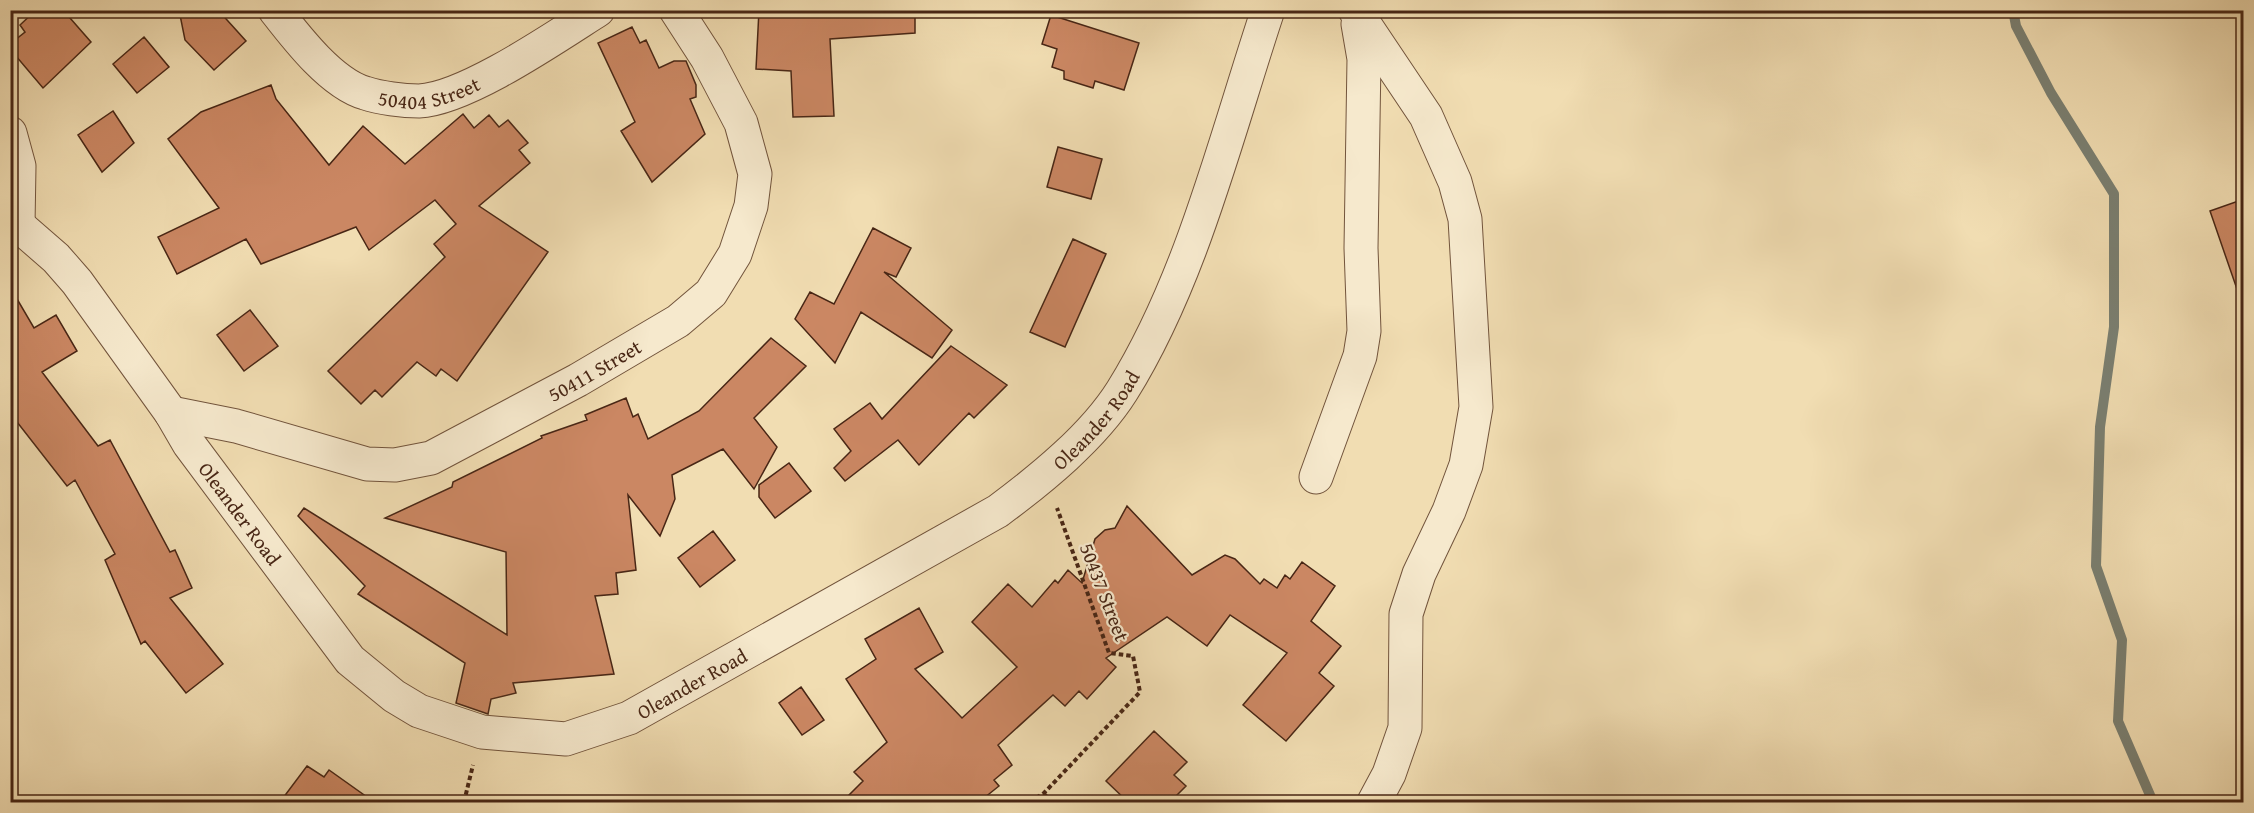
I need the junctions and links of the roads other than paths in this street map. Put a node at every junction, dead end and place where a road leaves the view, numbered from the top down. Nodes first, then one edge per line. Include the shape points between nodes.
1 (275, 10) edge
2 (598, 10) edge
3 (676, 10) edge
4 (1268, 10) edge
5 (1356, 13) edge
6 (10, 133) edge
7 (14, 222) edge
8 (171, 413) junction
9 (1316, 477) dead end
10 (1374, 802) edge

1 - 2 street, 50404 Street via 311,54 364,93 421,101 455,91 503,68
3 - 8 street, 50411 Street via 741,123 755,174 751,206 735,254 711,293 678,321 456,447 413,462 367,464 236,426
4 - 8 street, Oleander Road via 1182,272 1121,393 1075,447 998,511 629,718 566,738 482,732 419,711 394,696 350,660 189,444
5 - 9 street via 1364,59 1361,248 1364,332 1360,356
5 - 10 street via 1426,116 1455,182 1465,219 1476,407 1466,465 1406,614 1405,728 1389,774
6 - 7 street via 20,166
7 - 8 street, Oleander Road via 77,282

